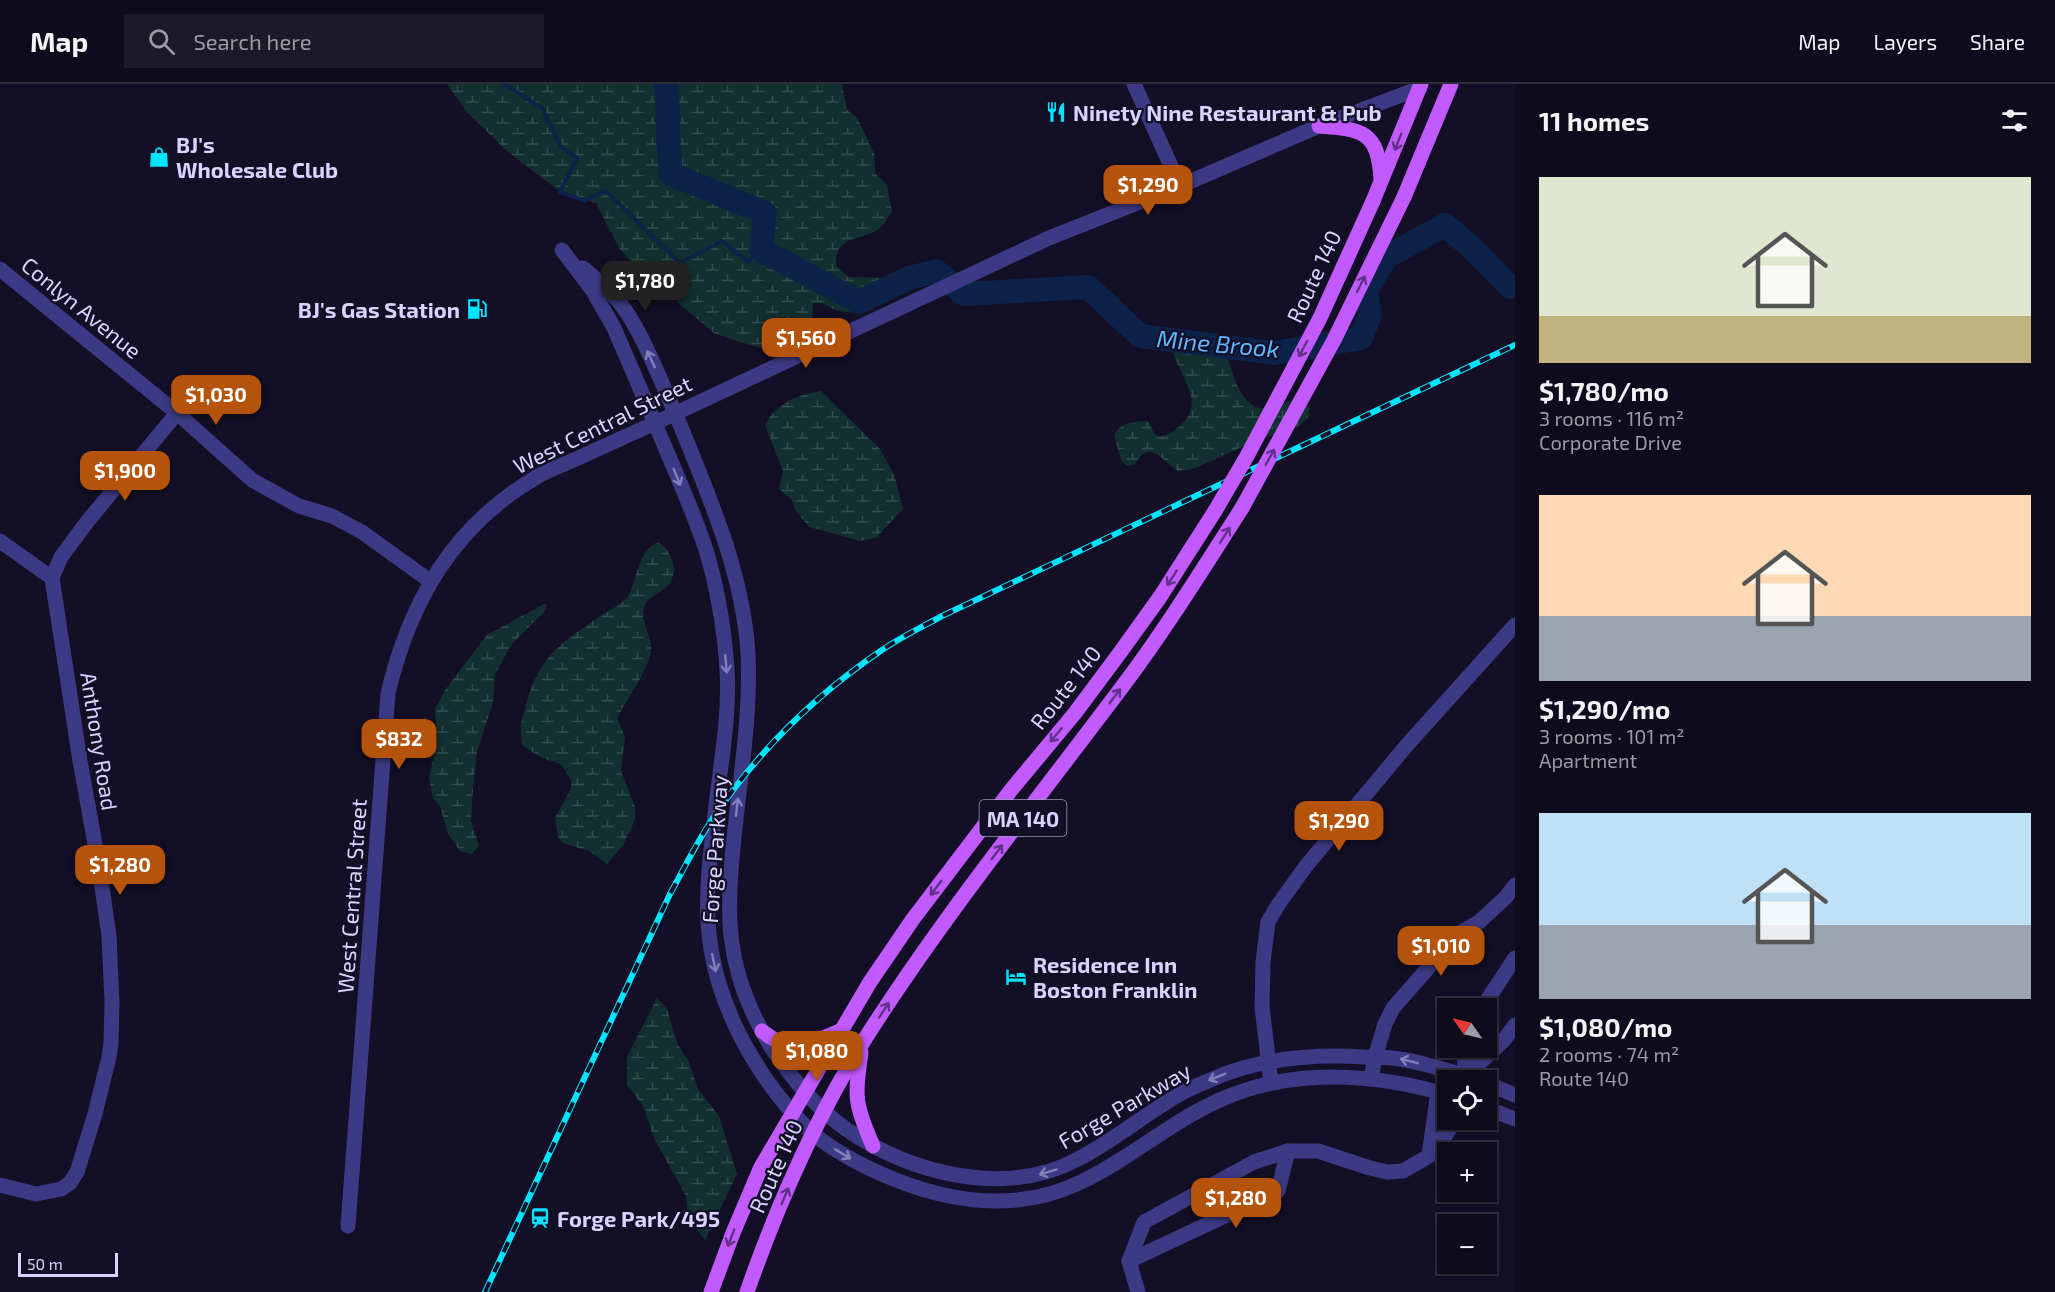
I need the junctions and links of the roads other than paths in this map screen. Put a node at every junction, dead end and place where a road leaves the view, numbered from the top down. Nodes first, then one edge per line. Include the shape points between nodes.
1 (1134, 84) edge
2 (1451, 84) edge
3 (1420, 86) edge
4 (1319, 126) junction
5 (1381, 182) junction
6 (1180, 186) junction
7 (0, 269) edge
8 (675, 412) junction
9 (177, 413) junction
10 (655, 423) junction
11 (0, 541) edge
12 (52, 578) junction
13 (430, 581) junction
14 (1515, 625) edge
15 (1515, 885) edge
16 (1515, 958) edge
17 (1489, 998) edge
18 (1515, 1025) edge
19 (762, 1031) junction
20 (840, 1031) junction
21 (862, 1044) junction
22 (1375, 1057) junction
23 (1268, 1063) junction
24 (1437, 1070) edge
25 (1476, 1070) edge
26 (1371, 1079) junction
27 (1271, 1083) junction
28 (1497, 1088) edge
29 (1437, 1090) edge
30 (804, 1092) junction
31 (1515, 1095) edge
32 (793, 1112) junction
33 (824, 1112) junction
34 (1497, 1112) edge
35 (1515, 1119) edge
36 (1437, 1120) edge
37 (1449, 1130) edge
38 (813, 1134) junction
39 (873, 1146) junction
40 (1288, 1151) junction
41 (1428, 1158) junction
42 (0, 1185) edge
43 (348, 1226) dead end
44 (1129, 1261) junction
45 (711, 1292) edge
46 (747, 1292) edge
47 (1138, 1292) edge

1 - 6 street
21 -> 2 main road, Route 140 / MA 140, bridge via 936,933 1174,615 1242,508 1334,340 1404,197
3 - 4 street, West Central Street
3 -> 5 main road, Route 140 / MA 140
4 - 5 main road via 1350,128 1368,138 1380,157
4 - 6 street, West Central Street
5 -> 20 main road, Route 140 / MA 140, bridge via 1320,318 1215,511 1119,654 920,910
6 - 8 street, West Central Street via 1048,238
7 - 9 street, Conlyn Avenue
8 - 10 street, West Central Street
8 -> 10 street, Forge Parkway via 624,308 604,285 562,250 593,291 614,328
19 -> 8 street, Forge Parkway via 740,981 730,933 730,884 748,701 748,651 729,556
9 - 12 street via 87,522 61,557
9 - 13 street, Conlyn Avenue via 252,480 299,506 332,516 362,532
10 - 13 street, West Central Street via 536,477 512,493 452,549
10 -> 32 street, Forge Parkway via 706,551 726,660 727,720 707,900 713,958 737,1030
11 - 12 street
12 - 42 street, Anthony Road via 109,936 111,1042 95,1114 70,1183 36,1194
13 - 43 street, West Central Street via 410,622 388,693
14 - 23 street via 1407,744 1278,904 1268,922 1263,962 1262,1008
15 - 22 street via 1479,922 1458,934 1405,994 1385,1024
16 - 17 street
18 - 25 street
19 - 20 main road via 779,1044 792,1046
19 - 30 street, Forge Parkway
20 - 30 main road, Route 140 / MA 140
21 - 33 main road, Route 140 / MA 140
21 - 39 main road via 857,1104
22 - 23 street, Forge Parkway via 1325,1054
24 -> 22 street, Forge Parkway via 1400,1059
22 - 26 street
23 - 27 street
23 -> 39 street, Forge Parkway via 1225,1074 1183,1092 1080,1159 1035,1176 963,1176 916,1164
26 - 27 street, Forge Parkway via 1318,1077
26 - 29 street, Forge Parkway
38 -> 27 street, Forge Parkway via 863,1165 932,1192 981,1201 1030,1198 1077,1184 1222,1099
28 - 31 street
30 - 32 main road, Route 140 / MA 140
30 - 33 street, Forge Parkway
32 - 38 street, Forge Parkway
32 -> 45 main road, Route 140 / MA 140 via 761,1167
33 - 38 main road, Route 140 / MA 140
33 - 39 street, Forge Parkway
34 - 35 street
36 - 41 street
37 - 41 street
46 -> 38 main road, Route 140 / MA 140
40 - 41 street via 1318,1151 1387,1172 1403,1171
40 - 44 street via 1254,1162 1144,1222
40 - 44 street via 1278,1191
44 - 47 street

